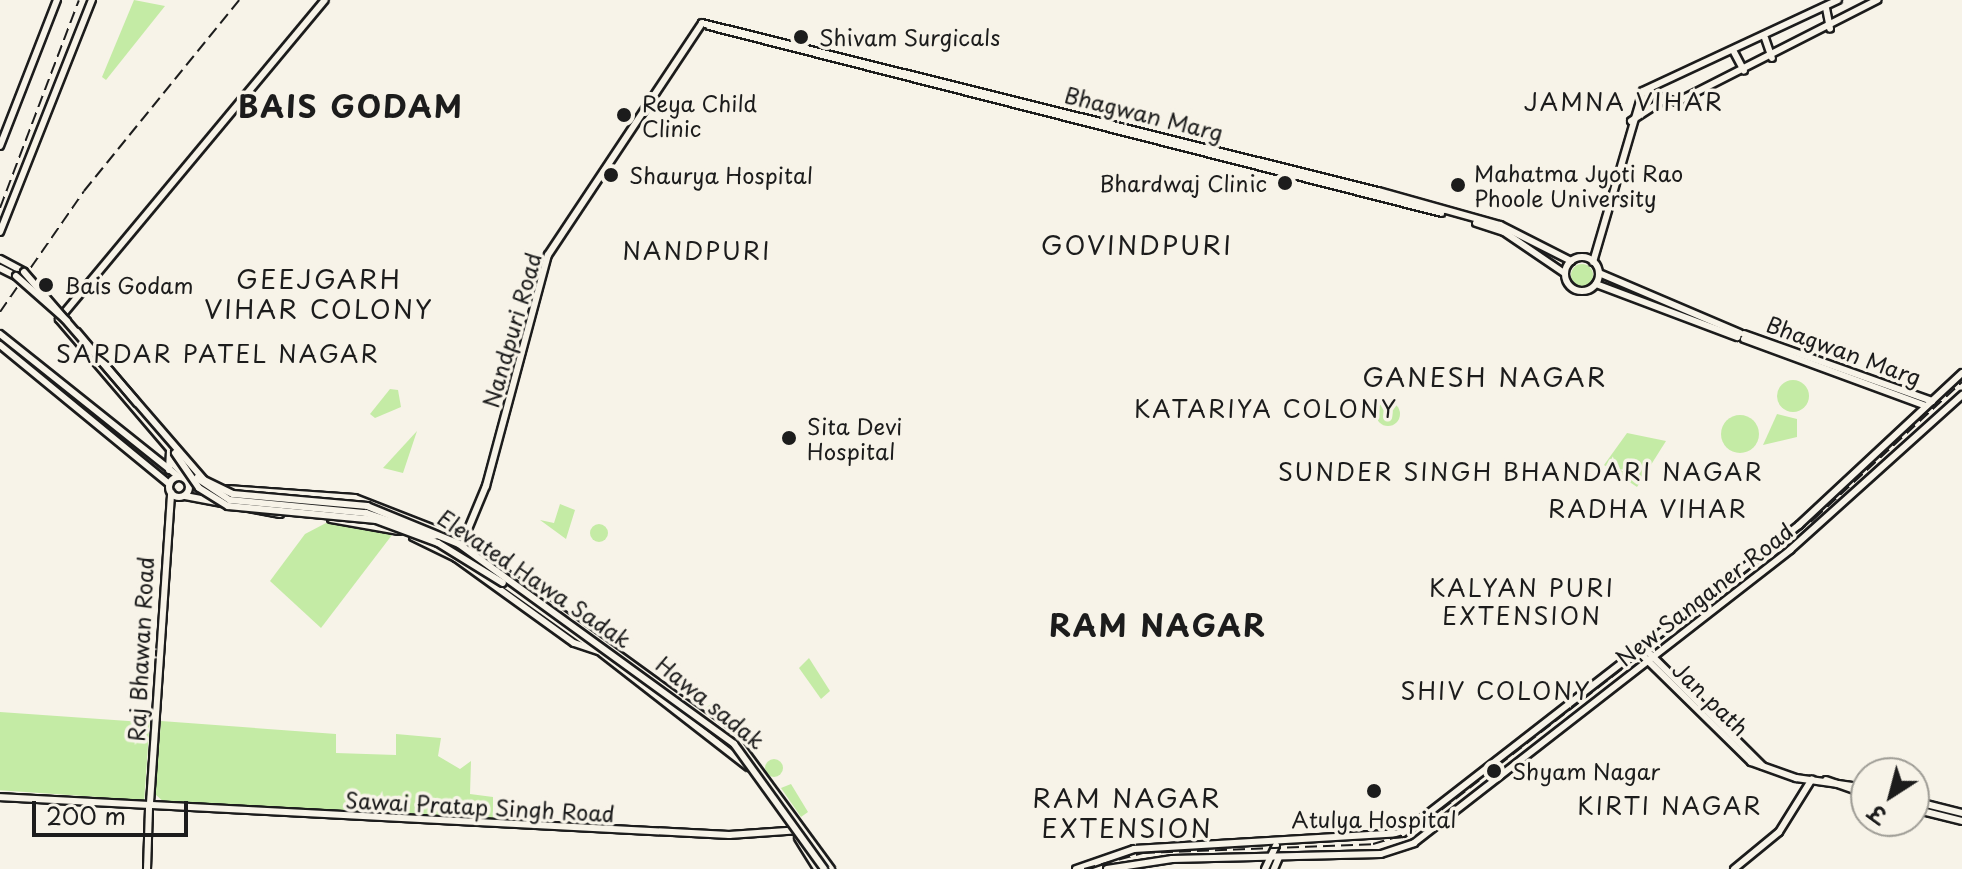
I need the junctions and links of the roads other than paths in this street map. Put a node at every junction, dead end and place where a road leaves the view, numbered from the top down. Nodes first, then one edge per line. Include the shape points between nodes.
1 (57, 0) edge
2 (92, 0) edge
3 (325, 0) edge
4 (1838, 0) edge
5 (1877, 0) edge
6 (1860, 3) edge
7 (1826, 8) junction
8 (702, 23) junction
9 (1830, 29) junction
10 (1765, 38) junction
11 (1734, 52) junction
12 (1772, 58) junction
13 (1744, 71) junction
14 (1643, 91) junction
15 (1665, 99) junction
16 (1631, 121) junction
17 (3, 130) edge
18 (0, 146) edge
19 (0, 232) edge
20 (0, 259) edge
21 (1571, 261) junction
22 (1593, 262) junction
23 (0, 268) edge
24 (1564, 273) junction
25 (1599, 273) junction
26 (1596, 284) junction
27 (0, 334) edge
28 (1741, 336) junction
29 (0, 345) edge
30 (1962, 373) edge
31 (1962, 395) edge
32 (1929, 404) junction
33 (171, 462) junction
34 (152, 464) junction
35 (187, 466) junction
36 (169, 470) junction
37 (183, 477) junction
38 (169, 484) junction
39 (278, 493) junction
40 (169, 495) junction
41 (185, 496) junction
42 (277, 514) junction
43 (466, 544) junction
44 (459, 554) junction
45 (1640, 648) junction
46 (599, 651) junction
47 (1650, 659) junction
48 (1812, 779) junction
49 (1826, 780) junction
50 (1850, 785) edge
51 (1850, 788) edge
52 (0, 797) edge
53 (149, 805) junction
54 (1930, 805) edge
55 (1930, 813) edge
56 (1962, 813) edge
57 (1962, 821) edge
58 (1419, 822) junction
59 (804, 828) junction
60 (795, 833) junction
61 (1427, 834) junction
62 (1276, 845) junction
63 (1275, 857) junction
64 (147, 869) edge
65 (817, 869) edge
66 (824, 869) edge
67 (831, 869) edge
68 (1076, 869) edge
69 (1107, 869) edge
70 (1265, 869) edge
71 (1274, 869) edge
72 (1734, 869) edge

1 - 17 street
2 - 19 street
3 - 33 street via 59,319 152,425
4 - 7 street
5 - 6 street
6 - 9 street
7 - 9 street
7 - 10 street
8 - 21 street, Bhagwan Marg via 1378,191 1500,225
8 - 24 street, Bhagwan Marg via 1496,228
8 - 43 street, Nandpuri Road via 548,255
9 - 12 street
10 - 11 street
10 - 12 street
11 - 13 street
11 - 14 street
12 - 13 street
13 - 15 street via 1677,102
14 - 15 street
14 - 16 street
15 - 16 street
16 - 22 street
17 - 18 street
20 - 35 street, Elevated Hawa Sadak, bridge via 48,292
21 - 22 street
21 - 24 street
22 - 25 street
23 - 46 street, Elevated Hawa Sadak, bridge via 57,309 209,497 228,506 331,512 397,526 503,583
24 - 26 street via 1576,291
25 - 26 street
25 - 28 street, Bhagwan Marg
26 - 28 street, Bhagwan Marg
27 - 34 street
28 - 32 street, Bhagwan Marg
29 - 34 street
30 - 32 street, New Sanganer Road
31 - 47 street, New Sanganer Road via 1829,518
32 - 45 street, New Sanganer Road via 1799,525
33 - 36 street
33 - 37 street
34 - 36 street
34 - 38 street
35 - 44 street, bridge via 203,486 230,500 366,513 434,536
35 - 66 street, Elevated Hawa Sadak, bridge via 233,494 367,506 459,544 734,744
36 - 37 street
37 - 38 street
37 - 39 street, Hawa sadak
37 - 41 street via 189,487
38 - 40 street, Raj Bhawan Road
39 - 42 street
39 - 43 street, Hawa sadak via 373,502
40 - 41 street, Hawa sadak
40 - 53 street, Raj Bhawan Road
41 - 42 street, Hawa sadak
42 - 44 street, Hawa sadak via 397,530
43 - 44 street, Nandpuri Road
43 - 59 street, Hawa sadak via 714,721 756,760
44 - 46 street, Hawa sadak via 574,643
45 - 47 street, Jan path
45 - 58 street, New Sanganer Road
46 - 60 street, Hawa sadak via 729,748
47 - 48 street, Jan path via 1763,766
47 - 61 street, New Sanganer Road
48 - 49 street, Jan path
48 - 72 street via 1779,832
49 - 50 street
49 - 51 street
52 - 53 street, Sawai Pratap Singh Road
53 - 60 street, Sawai Pratap Singh Road via 388,821
53 - 64 street, Raj Bhawan Road
54 - 56 street
55 - 57 street
58 - 61 street
58 - 62 street, New Sanganer Road via 1390,838
59 - 60 street
59 - 67 street, Hawa sadak
60 - 65 street, Hawa sadak
61 - 63 street, New Sanganer Road via 1381,854
62 - 63 street
62 - 68 street, New Sanganer Road via 1134,849
63 - 69 street, New Sanganer Road via 1160,859
63 - 70 street
63 - 71 street

